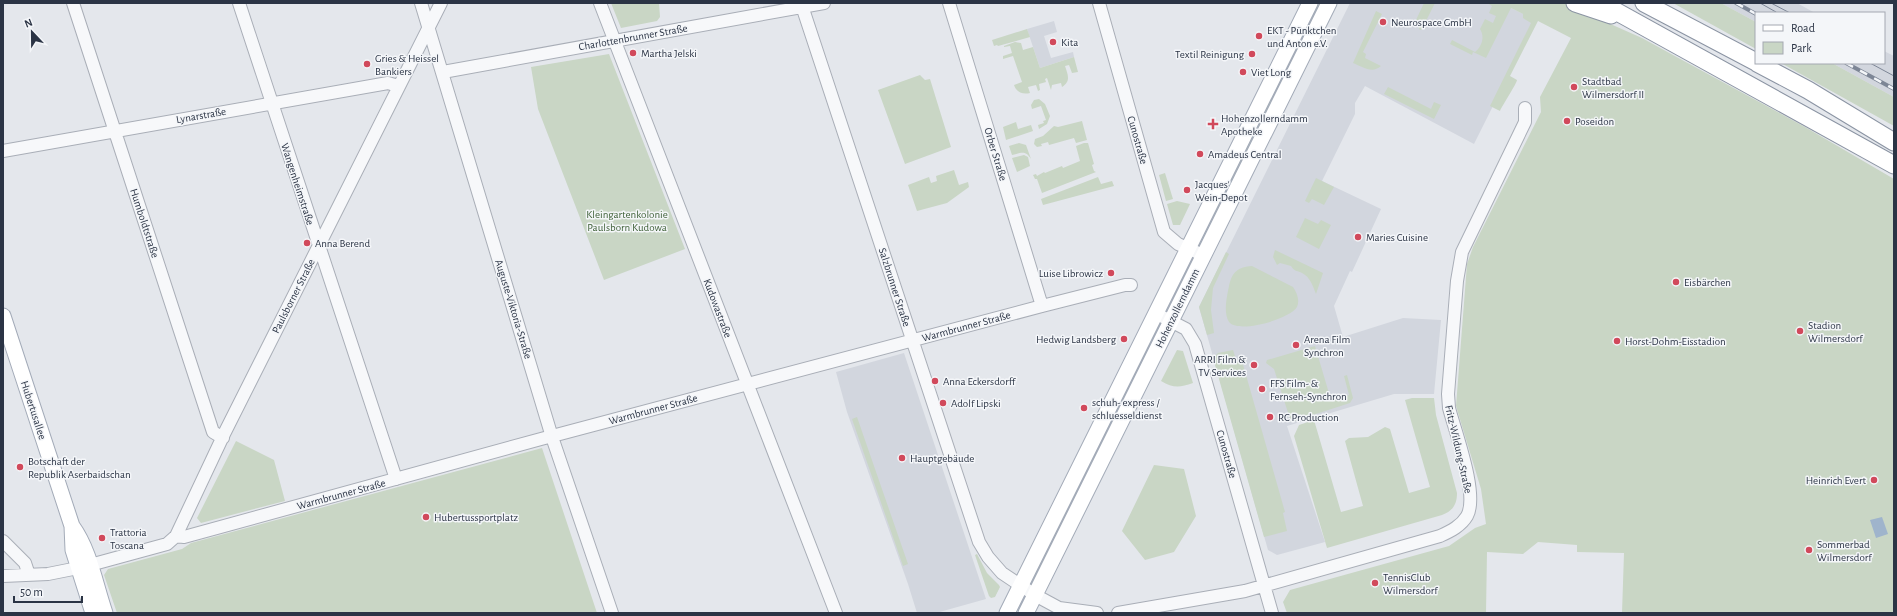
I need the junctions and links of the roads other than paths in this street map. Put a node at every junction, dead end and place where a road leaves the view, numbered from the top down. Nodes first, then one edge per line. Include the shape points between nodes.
1 (73, 3) edge
2 (239, 3) edge
3 (421, 3) edge
4 (440, 3) edge
5 (600, 3) edge
6 (824, 3) edge
7 (949, 3) edge
8 (1099, 3) edge
9 (1310, 3) edge
10 (1329, 3) edge
11 (1575, 3) edge
12 (1600, 3) edge
13 (1644, 3) edge
14 (801, 5) edge
15 (1639, 24) junction
16 (428, 28) junction
17 (615, 40) junction
18 (1755, 62) edge
19 (1759, 64) edge
20 (442, 72) junction
21 (398, 86) junction
22 (272, 102) junction
23 (1525, 108) dead end
24 (115, 131) junction
25 (1894, 142) edge
26 (3, 151) edge
27 (1894, 165) edge
28 (319, 246) junction
29 (1188, 249) junction
30 (1203, 255) junction
31 (1131, 285) dead end
32 (1042, 306) junction
33 (1157, 314) junction
34 (3, 316) edge
35 (1171, 321) junction
36 (913, 340) junction
37 (748, 385) junction
38 (552, 436) junction
39 (223, 438) junction
40 (396, 479) junction
41 (176, 536) junction
42 (3, 541) edge
43 (84, 566) junction
44 (29, 575) junction
45 (3, 576) edge
46 (1264, 586) junction
47 (1021, 587) junction
48 (1035, 595) junction
49 (93, 613) edge
50 (105, 613) edge
51 (612, 613) edge
52 (836, 613) edge
53 (1008, 613) edge
54 (1026, 613) edge
55 (1097, 613) edge
56 (1118, 613) edge
57 (1272, 613) edge

1 - 24 street, Humboldtstraße
2 - 22 street, Wangenheimstraße
3 - 16 street, Auguste-Viktoria-Straße
4 - 16 street, Paulsborner Straße
5 - 17 street, Kudowastraße
6 - 14 street, Charlottenbrunner Straße
7 - 32 street, Orber Straße
8 - 29 street, Cunostraße via 1164,232
9 - 29 main road, Hohenzollerndamm
10 - 30 main road, Hohenzollerndamm
11 - 15 highway
12 - 15 highway
13 - 18 highway
14 - 17 street, Charlottenbrunner Straße
14 - 36 street, Salzbrunner Straße
15 - 27 highway
16 - 20 street, Auguste-Viktoria-Straße
16 - 21 street, Paulsborner Straße
17 - 20 street, Charlottenbrunner Straße
17 - 37 street, Kudowastraße
19 - 25 highway via 1808,90
20 - 38 street, Auguste-Viktoria-Straße
21 - 22 street, Lynarstraße via 388,83
21 - 28 street, Paulsborner Straße
22 - 24 street, Lynarstraße
22 - 28 street, Wangenheimstraße
23 - 46 street, Fritz-Wildung-Straße via 1525,122 1462,252 1457,281 1448,399 1470,487 1468,515 1453,530 1440,536
24 - 26 street, Lynarstraße
24 - 39 street, Humboldtstraße via 213,432
28 - 39 street, Paulsborner Straße
28 - 40 street, Wangenheimstraße
29 - 30 street, Cunostraße
29 - 33 main road, Hohenzollerndamm
30 - 35 main road, Hohenzollerndamm
31 - 32 street, Warmbrunner Straße
32 - 36 street, Warmbrunner Straße
33 - 35 street, Cunostraße
33 - 47 main road, Hohenzollerndamm
34 - 43 main road, Hubertusallee via 72,526 72,540
35 - 46 street, Cunostraße via 1186,329 1195,344
35 - 48 main road, Hohenzollerndamm
36 - 37 street, Warmbrunner Straße
36 - 47 street, Salzbrunner Straße via 979,542 988,557
37 - 38 street, Warmbrunner Straße
37 - 52 street, Kudowastraße
38 - 40 street, Warmbrunner Straße
38 - 51 street, Auguste-Viktoria-Straße
39 - 41 street, Paulsborner Straße
40 - 41 street, Warmbrunner Straße via 184,537
41 - 43 street, Paulsborner Straße via 167,544
42 - 44 street via 25,563
43 - 44 street via 48,574
43 - 49 main road, Hubertusallee
43 - 50 main road, Hubertusallee
44 - 45 street
46 - 56 street, Fritz-Wildung-Straße
46 - 57 street, Cunostraße
47 - 48 street, Salzbrunner Straße
47 - 53 main road, Hohenzollerndamm
48 - 54 main road, Hohenzollerndamm
48 - 55 street, Salzbrunner Straße via 1059,608

